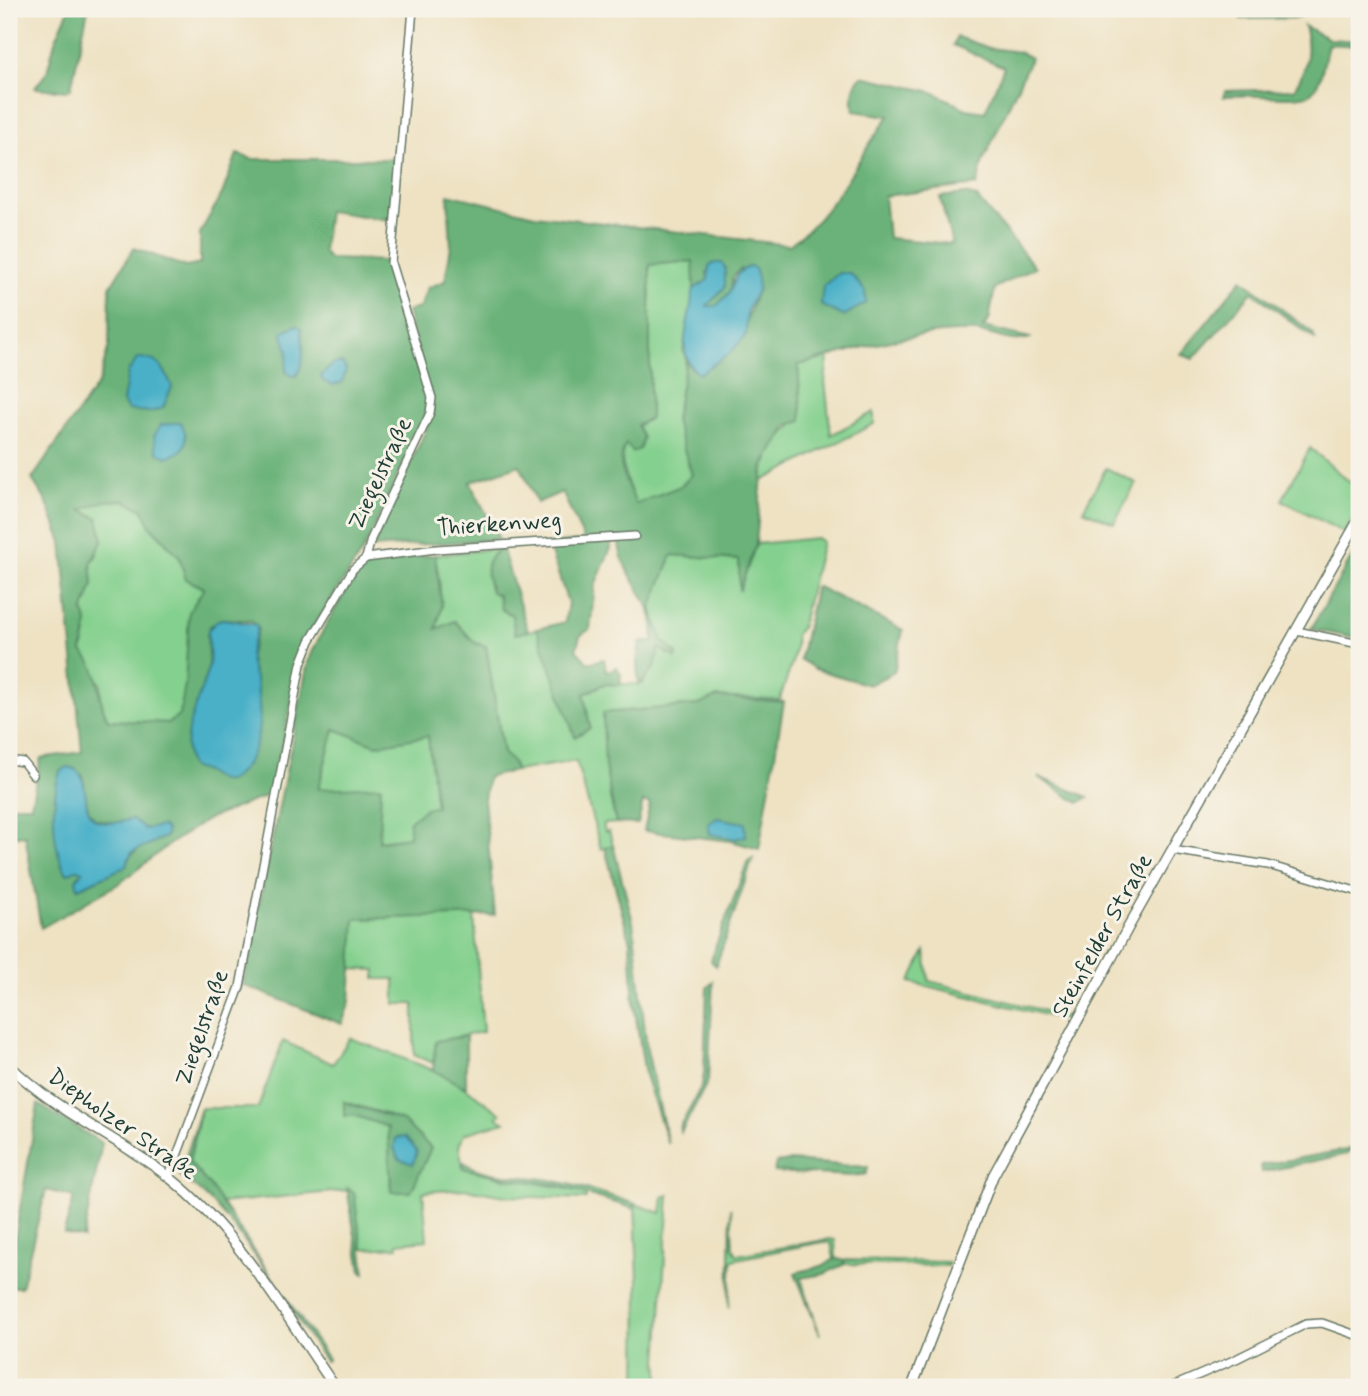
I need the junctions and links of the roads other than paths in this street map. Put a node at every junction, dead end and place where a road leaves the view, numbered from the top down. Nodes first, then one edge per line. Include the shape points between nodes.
1 (414, 9) edge
2 (1359, 519) edge
3 (635, 536) dead end
4 (366, 558) junction
5 (1297, 631) junction
6 (1359, 644) edge
7 (9, 760) edge
8 (33, 775) dead end
9 (1172, 850) junction
10 (1359, 892) edge
11 (9, 1065) edge
12 (169, 1177) junction
13 (1359, 1336) edge
14 (335, 1387) edge
15 (912, 1387) edge
16 (1171, 1387) edge

1 - 4 street, Ziegelstraße via 391,263 432,398 430,413
2 - 5 main road, Steinfelder Straße
3 - 4 street, Thierkenweg
4 - 12 street, Ziegelstraße via 353,569 301,664 240,988
5 - 6 street
5 - 9 main road, Steinfelder Straße
7 - 8 street via 23,762
9 - 10 street via 1268,865
9 - 15 main road, Steinfelder Straße via 993,1176
11 - 12 main road, Diepholzer Straße via 55,1103
12 - 14 main road, Diepholzer Straße via 221,1227
13 - 16 street via 1322,1323 1306,1324

